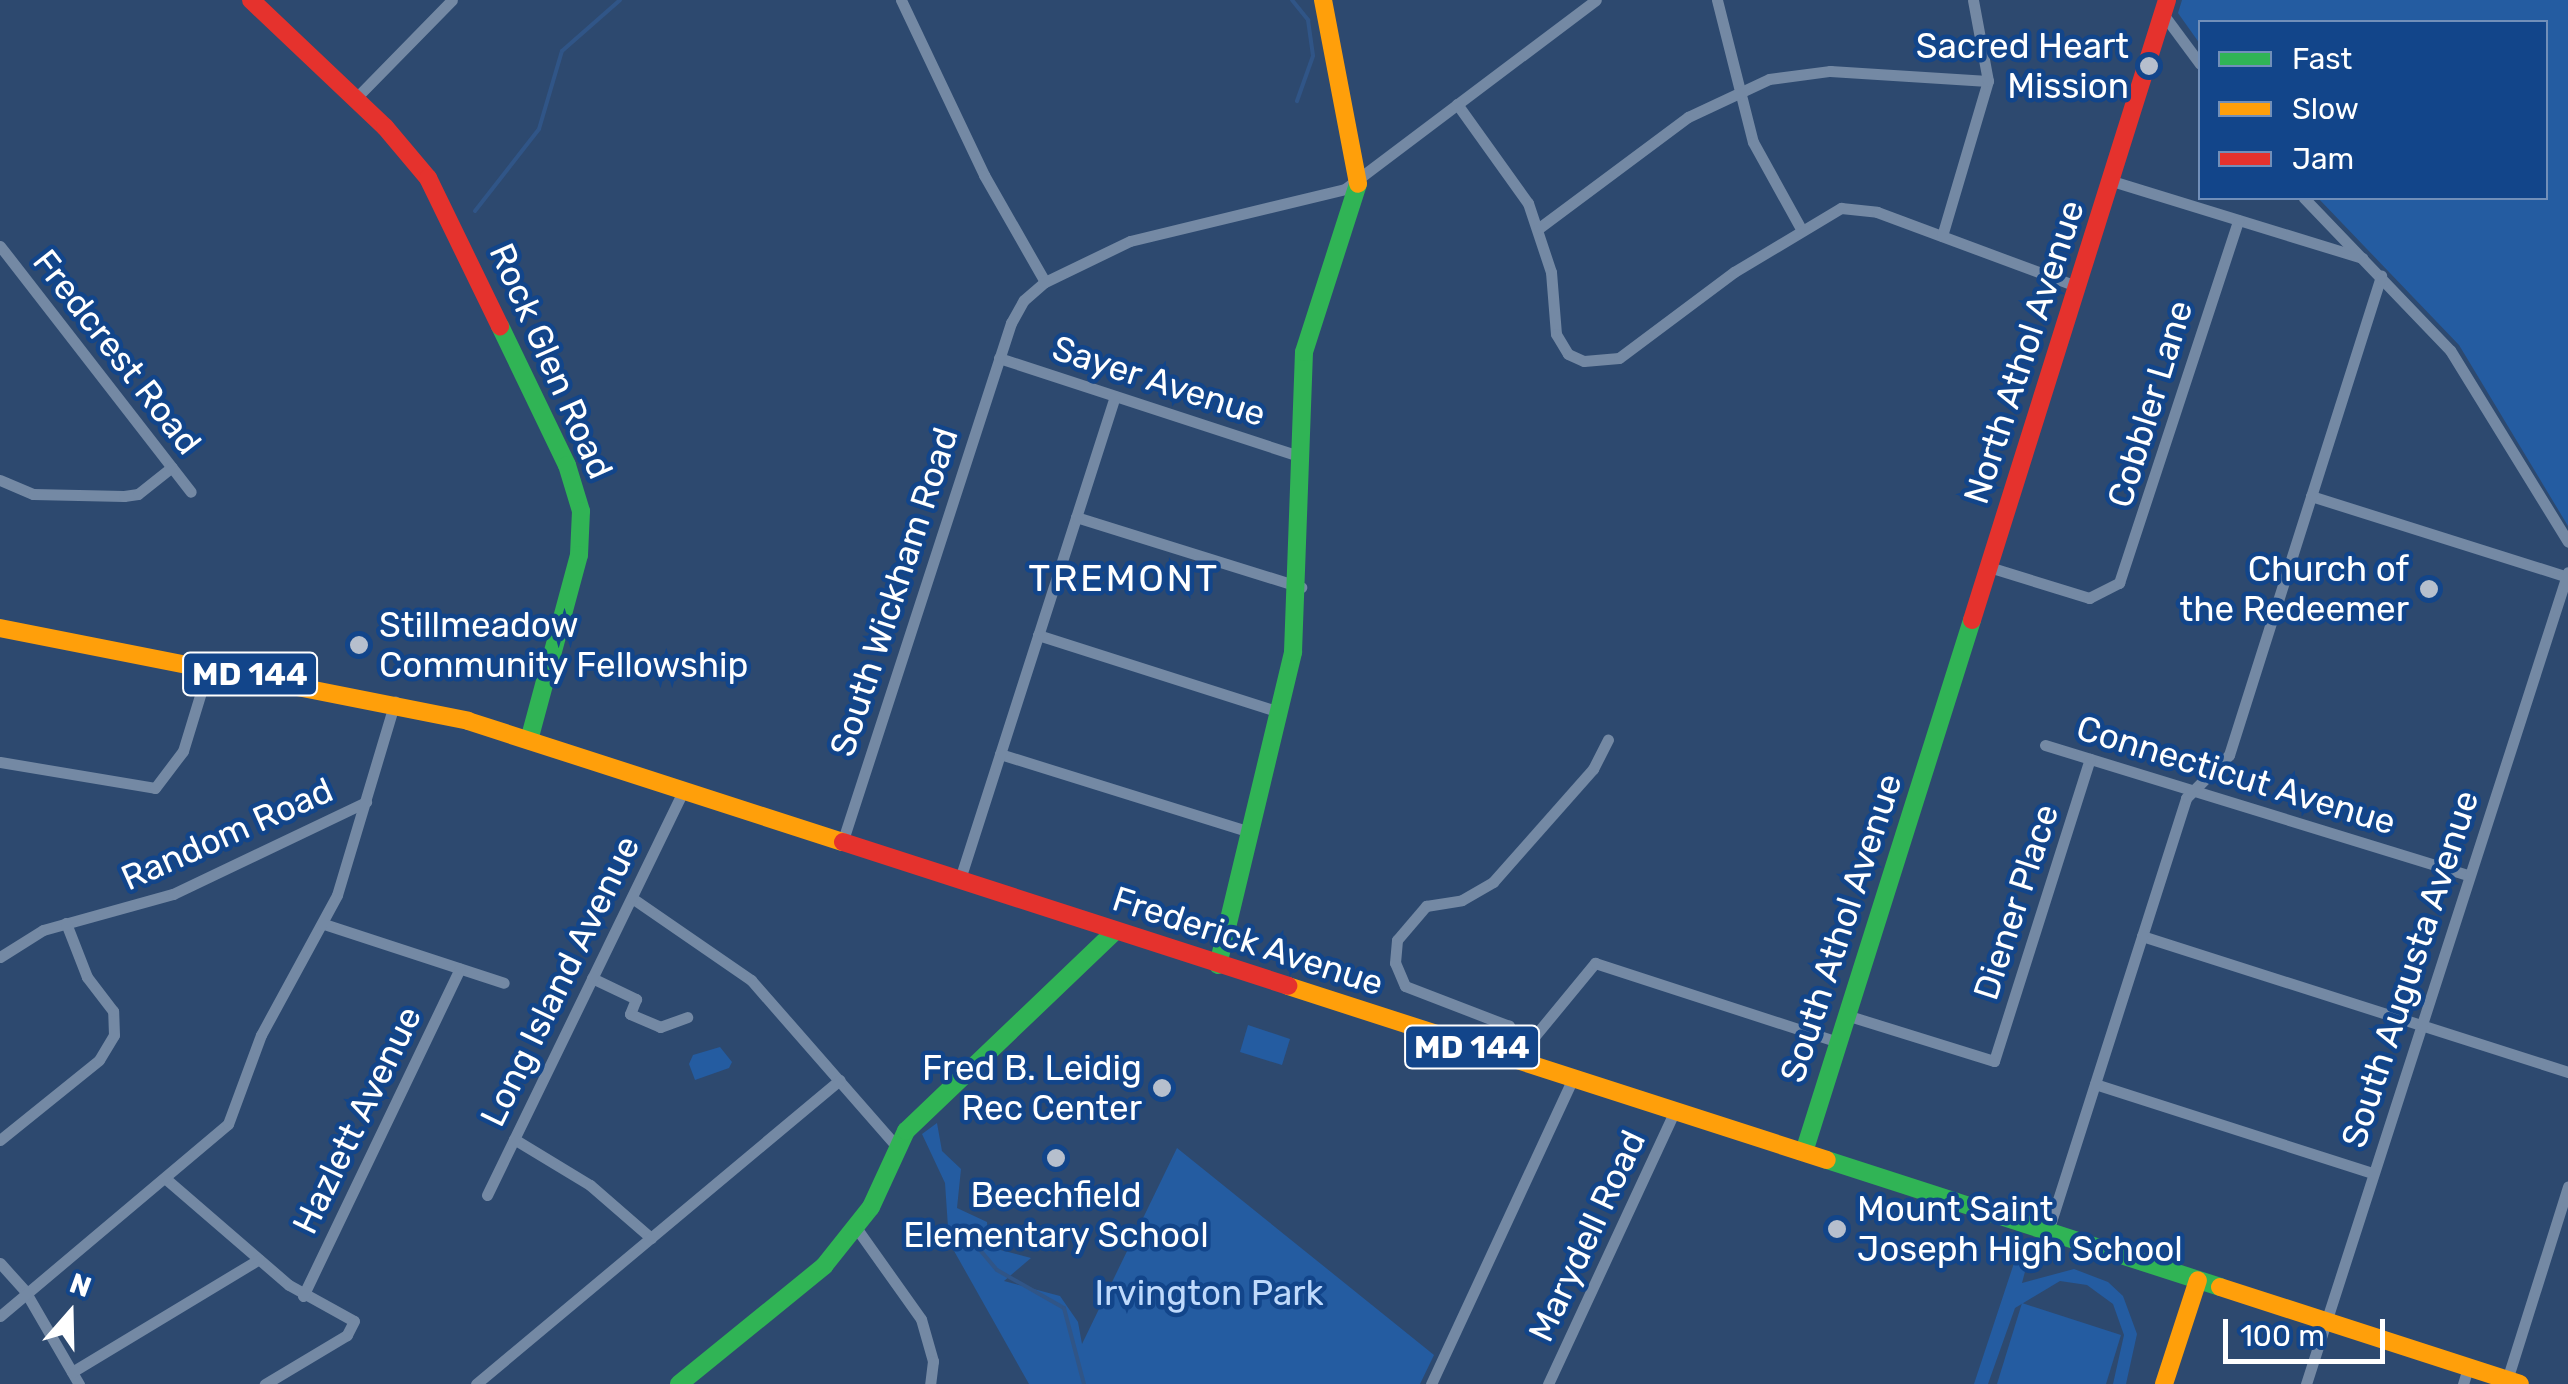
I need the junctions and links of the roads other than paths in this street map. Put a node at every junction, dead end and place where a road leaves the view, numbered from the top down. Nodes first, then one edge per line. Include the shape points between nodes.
1 (251, 0) edge
2 (452, 0) edge
3 (901, 0) edge
4 (1323, 0) edge
5 (1596, 0) edge
6 (1717, 0) edge
7 (1973, 0) edge
8 (1579, 6) edge
9 (2165, 7) edge
10 (2198, 61) edge
11 (1988, 82) junction
12 (1740, 90) junction
13 (356, 98) junction
14 (1456, 104) junction
15 (1359, 177) junction
16 (2112, 180) junction
17 (2306, 200) edge
18 (2238, 220) junction
19 (1540, 228) junction
20 (1800, 230) junction
21 (1942, 236) junction
22 (0, 246) edge
23 (2366, 260) junction
24 (2381, 276) junction
25 (1046, 282) junction
26 (2079, 286) junction
27 (999, 358) junction
28 (1115, 396) junction
29 (1302, 457) junction
30 (172, 468) junction
31 (0, 480) edge
32 (191, 492) dead end
33 (2312, 496) junction
34 (1076, 517) junction
35 (2568, 542) edge
36 (1990, 567) junction
37 (2566, 574) edge
38 (1300, 587) junction
39 (0, 628) edge
40 (1038, 636) junction
41 (209, 666) junction
42 (395, 702) junction
43 (1280, 712) junction
44 (1940, 723) joint
45 (530, 740) junction
46 (1608, 740) dead end
47 (2046, 745) dead end
48 (1000, 754) junction
49 (2090, 759) junction
50 (0, 762) edge
51 (2191, 790) junction
52 (684, 791) junction
53 (366, 802) junction
54 (1250, 832) junction
55 (842, 844) junction
56 (2468, 875) junction
57 (959, 882) junction
58 (632, 898) junction
59 (66, 923) junction
60 (324, 924) junction
61 (1114, 932) junction
62 (2142, 936) junction
63 (0, 958) edge
64 (1218, 965) junction
65 (460, 969) junction
66 (592, 978) junction
67 (504, 983) dead end
68 (1846, 1015) junction
69 (686, 1017) dead end
70 (2420, 1025) junction
71 (1838, 1042) junction
72 (1514, 1060) junction
73 (2568, 1072) edge
74 (1573, 1078) junction
75 (840, 1080) junction
76 (2095, 1084) junction
77 (1675, 1111) junction
78 (514, 1139) junction
79 (0, 1140) edge
80 (897, 1147) junction
81 (1804, 1152) junction
82 (2374, 1173) junction
83 (166, 1179) junction
84 (2568, 1186) edge
85 (487, 1195) dead end
86 (857, 1229) junction
87 (2048, 1231) junction
88 (650, 1238) junction
89 (259, 1259) junction
90 (0, 1262) edge
91 (2198, 1280) junction
92 (25, 1291) junction
93 (303, 1296) junction
94 (0, 1316) edge
95 (2326, 1321) junction
96 (2466, 1376) edge
97 (76, 1378) edge
98 (2513, 1382) edge
99 (932, 1383) edge
100 (266, 1384) edge
101 (476, 1384) edge
102 (679, 1384) edge
103 (1431, 1384) edge
104 (1548, 1384) edge
105 (2164, 1384) edge
106 (2306, 1384) edge

1 - 13 street, Rock Glen Road via 284,38
2 - 13 street
3 - 25 street via 984,175
4 - 15 street
5 - 8 street
6 - 12 street
7 - 11 street
8 - 14 street
9 - 10 street
9 - 16 street, North Athol Avenue
11 - 12 street via 1830,70
11 - 21 street
12 - 19 street via 1688,117
12 - 20 street via 1761,160
13 - 45 street, Rock Glen Road via 408,152 450,215 574,486 579,555
14 - 15 street
14 - 19 street via 1517,183
15 - 25 street via 1338,192 1130,241
15 - 29 street via 1346,246 1304,352
16 - 18 street
16 - 26 street, North Athol Avenue
17 - 23 street
18 - 23 street
18 - 36 street, Cobbler Lane via 2124,574 2101,597
19 - 20 street via 1561,346 1594,364 1620,358
20 - 21 street via 1828,212 1854,207
21 - 26 street
22 - 30 street, Fredcrest Road
23 - 24 street
24 - 33 street
24 - 35 street via 2450,350
25 - 27 street, South Wickham Road via 1018,310
26 - 36 street, North Athol Avenue
27 - 28 street, Sayer Avenue
27 - 55 street, South Wickham Road
28 - 29 street, Sayer Avenue
28 - 34 street
29 - 38 street
30 - 31 street via 138,494 124,496 33,494
30 - 32 street, Fredcrest Road
33 - 37 street
33 - 51 street via 2229,755 2215,776
34 - 38 street
34 - 40 street
36 - 44 street, North Athol Avenue
37 - 56 street, South Augusta Avenue
38 - 43 street
39 - 41 street, Frederick Avenue / MD 144
40 - 43 street
40 - 48 street
41 - 42 street, Frederick Avenue / MD 144
41 - 50 street via 183,751 162,784 147,790
42 - 45 street, Frederick Avenue / MD 144
42 - 53 street
43 - 54 street
44 - 68 street, South Athol Avenue
45 - 52 street, Frederick Avenue / MD 144
46 - 72 street via 1593,770 1513,852 1493,882 1462,900 1426,906 1397,940 1395,963 1406,986 1509,1026
47 - 49 street, Connecticut Avenue
48 - 54 street
48 - 57 street
49 - 51 street, Connecticut Avenue
49 - 68 street, Diener Place via 1994,1062
51 - 56 street, Connecticut Avenue
51 - 62 street
52 - 55 street, Frederick Avenue / MD 144
52 - 58 street, Long Island Avenue
53 - 59 street, Random Road via 174,894
53 - 60 street
54 - 64 street
55 - 57 street, Frederick Avenue / MD 144
56 - 70 street, South Augusta Avenue
57 - 61 street, Frederick Avenue / MD 144
58 - 66 street, Long Island Avenue
58 - 75 street via 743,973
59 - 63 street, Random Road via 28,936
59 - 79 street via 87,976 113,1011 114,1035 99,1060
60 - 65 street
60 - 83 street via 260,1035 228,1124
61 - 64 street, Frederick Avenue / MD 144
61 - 80 street via 918,1117
62 - 70 street
62 - 76 street
64 - 72 street, Frederick Avenue / MD 144
65 - 67 street
65 - 93 street, Hazlett Avenue
66 - 69 street via 636,999 630,1014 660,1027
66 - 78 street, Long Island Avenue
68 - 71 street, South Athol Avenue
70 - 73 street
70 - 82 street, South Augusta Avenue
71 - 72 street via 1595,964
71 - 81 street, South Athol Avenue
72 - 74 street, Frederick Avenue / MD 144
74 - 77 street, Frederick Avenue / MD 144
74 - 103 street
75 - 80 street
75 - 88 street
76 - 82 street
76 - 87 street
77 - 81 street, Frederick Avenue / MD 144
77 - 104 street, Marydell Road
78 - 85 street, Long Island Avenue
78 - 88 street via 590,1184
80 - 86 street
81 - 87 street, Frederick Avenue / MD 144
82 - 95 street, South Augusta Avenue
83 - 89 street
83 - 92 street
84 - 98 street
86 - 99 street via 921,1318
86 - 102 street via 824,1266
87 - 91 street, Frederick Avenue / MD 144
88 - 101 street
89 - 93 street
89 - 97 street
90 - 92 street
91 - 95 street, Frederick Avenue / MD 144
91 - 105 street
92 - 94 street
92 - 97 street
93 - 100 street via 354,1321 347,1335
95 - 96 street, Frederick Avenue / MD 144
95 - 106 street, South Augusta Avenue
96 - 98 street, Frederick Avenue / MD 144

